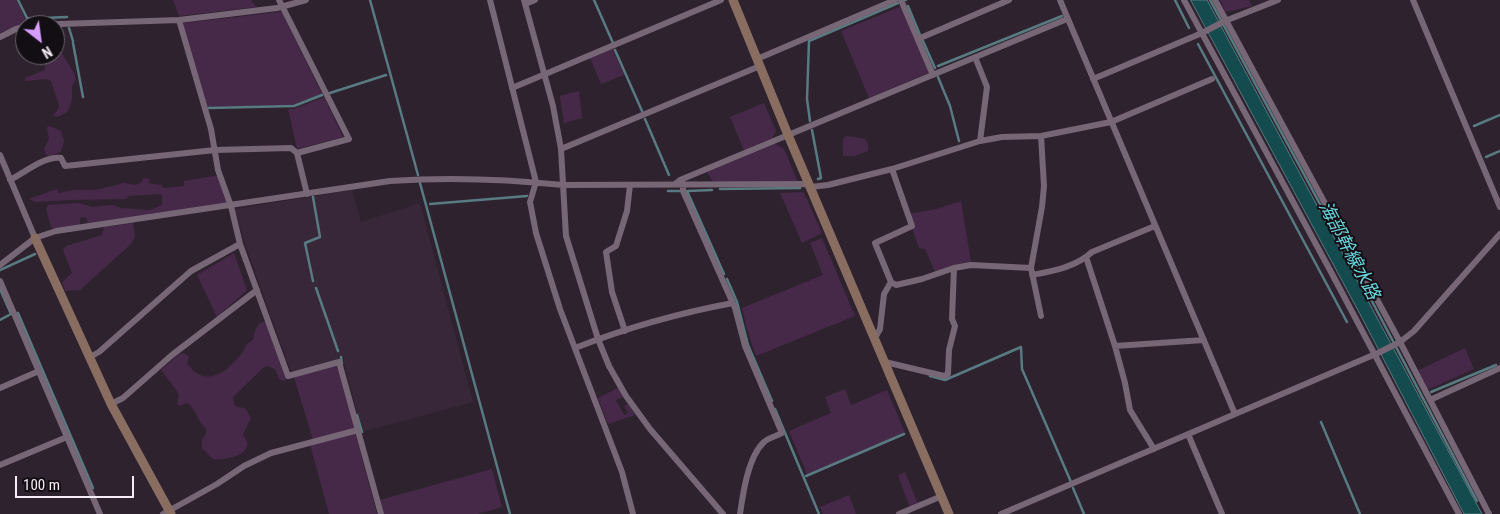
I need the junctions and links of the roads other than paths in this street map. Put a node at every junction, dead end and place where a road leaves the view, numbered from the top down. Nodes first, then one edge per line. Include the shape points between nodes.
1 (279, 0) edge
2 (306, 0) edge
3 (490, 0) edge
4 (535, 0) edge
5 (720, 0) edge
6 (733, 0) edge
7 (895, 0) edge
8 (901, 0) edge
9 (1009, 0) edge
10 (1060, 0) edge
11 (1184, 0) edge
12 (1216, 0) edge
13 (1278, 0) edge
14 (1412, 0) edge
15 (525, 2) edge
16 (282, 7) junction
17 (1068, 19) junction
18 (179, 20) junction
19 (1226, 21) junction
20 (65, 24) edge
21 (15, 30) edge
22 (1202, 34) junction
23 (0, 38) edge
24 (918, 39) junction
25 (975, 57) junction
26 (758, 62) junction
27 (546, 74) junction
28 (934, 75) junction
29 (1093, 79) junction
30 (1212, 79) dead end
31 (512, 88) junction
32 (1111, 122) junction
33 (788, 135) junction
34 (1041, 136) junction
35 (980, 141) junction
36 (215, 150) junction
37 (561, 150) junction
38 (297, 153) junction
39 (0, 156) edge
40 (892, 169) junction
41 (10, 180) junction
42 (536, 182) junction
43 (630, 184) junction
44 (675, 184) junction
45 (683, 184) junction
46 (563, 185) junction
47 (810, 186) junction
48 (307, 194) junction
49 (231, 206) junction
50 (1500, 207) edge
51 (1154, 226) junction
52 (1500, 234) edge
53 (36, 238) junction
54 (240, 244) junction
55 (1086, 258) junction
56 (0, 265) edge
57 (954, 268) junction
58 (1032, 271) junction
59 (0, 281) edge
60 (891, 282) junction
61 (257, 290) junction
62 (733, 303) junction
63 (1041, 316) dead end
64 (625, 330) junction
65 (875, 338) junction
66 (598, 339) junction
67 (1204, 340) junction
68 (1398, 342) junction
69 (1115, 346) junction
70 (575, 348) junction
71 (1376, 354) junction
72 (90, 357) junction
73 (885, 362) junction
74 (1500, 368) edge
75 (39, 371) junction
76 (0, 388) edge
77 (1430, 400) junction
78 (111, 404) junction
79 (1235, 414) junction
80 (358, 430) junction
81 (1188, 434) junction
82 (67, 437) junction
83 (1154, 449) junction
84 (0, 466) edge
85 (942, 496) junction
86 (168, 513) edge
87 (100, 514) edge
88 (381, 514) edge
89 (633, 514) edge
90 (723, 514) edge
91 (740, 514) edge
92 (899, 514) edge
93 (949, 514) edge
94 (1001, 514) edge
95 (1222, 514) edge
96 (1458, 514) edge
97 (1489, 514) edge

1 - 16 street
2 - 16 street
3 - 31 street
4 - 15 street
5 - 27 street
6 - 26 street
7 - 26 street
8 - 24 street
9 - 24 street
10 - 17 street
11 - 22 street
12 - 19 street
13 - 19 street
14 - 50 street
15 - 27 street
16 - 18 street
16 - 38 street via 349,139
17 - 25 street
17 - 29 street
18 - 20 street
18 - 36 street
19 - 22 street
19 - 68 street
21 - 23 street
22 - 29 street
22 - 71 street
24 - 28 street
25 - 28 street
25 - 35 street via 986,87
26 - 33 street
26 - 37 street
27 - 31 street
27 - 37 street
28 - 33 street
29 - 32 street
30 - 32 street
31 - 42 street
32 - 34 street
32 - 51 street
33 - 44 street
33 - 47 street
34 - 35 street
34 - 58 street via 1044,186
35 - 40 street
36 - 38 street via 291,148
36 - 41 street via 65,166 57,157 43,161
36 - 49 street via 218,170
37 - 46 street
38 - 48 street
39 - 41 street
40 - 47 street via 828,186
40 - 60 street via 912,226 875,243
41 - 53 street
42 - 46 street
42 - 48 street via 422,179
42 - 70 street via 530,202 536,233
43 - 44 street
43 - 46 street
43 - 64 street via 627,210 616,246 606,252 612,292
44 - 45 street
45 - 47 street
45 - 62 street via 683,192
46 - 66 street via 566,236
47 - 65 street
48 - 49 street
49 - 53 street via 56,231
49 - 54 street
51 - 55 street via 1092,252
51 - 67 street
52 - 68 street via 1414,331
53 - 56 street
53 - 72 street
54 - 61 street
54 - 72 street via 191,271
55 - 58 street via 1058,271
55 - 69 street
57 - 58 street via 971,265
57 - 60 street via 922,280 896,285
57 - 73 street via 952,320 955,326 948,374 944,376
58 - 63 street
59 - 75 street
60 - 65 street via 884,294 880,328
61 - 78 street via 172,355 123,398
61 - 80 street via 288,376 339,362
62 - 64 street
62 - 91 street via 745,346 782,433 764,442 752,462
64 - 66 street
65 - 73 street
66 - 70 street
66 - 90 street via 626,396
67 - 69 street
67 - 79 street
68 - 71 street
68 - 77 street
69 - 83 street via 1130,410
70 - 89 street via 622,472
71 - 79 street
71 - 96 street
72 - 78 street
73 - 85 street
74 - 77 street
75 - 76 street
75 - 82 street
77 - 97 street
78 - 86 street
79 - 81 street
80 - 86 street via 271,453
80 - 88 street
81 - 83 street
81 - 95 street
82 - 84 street
82 - 87 street
83 - 94 street
85 - 92 street
85 - 93 street

